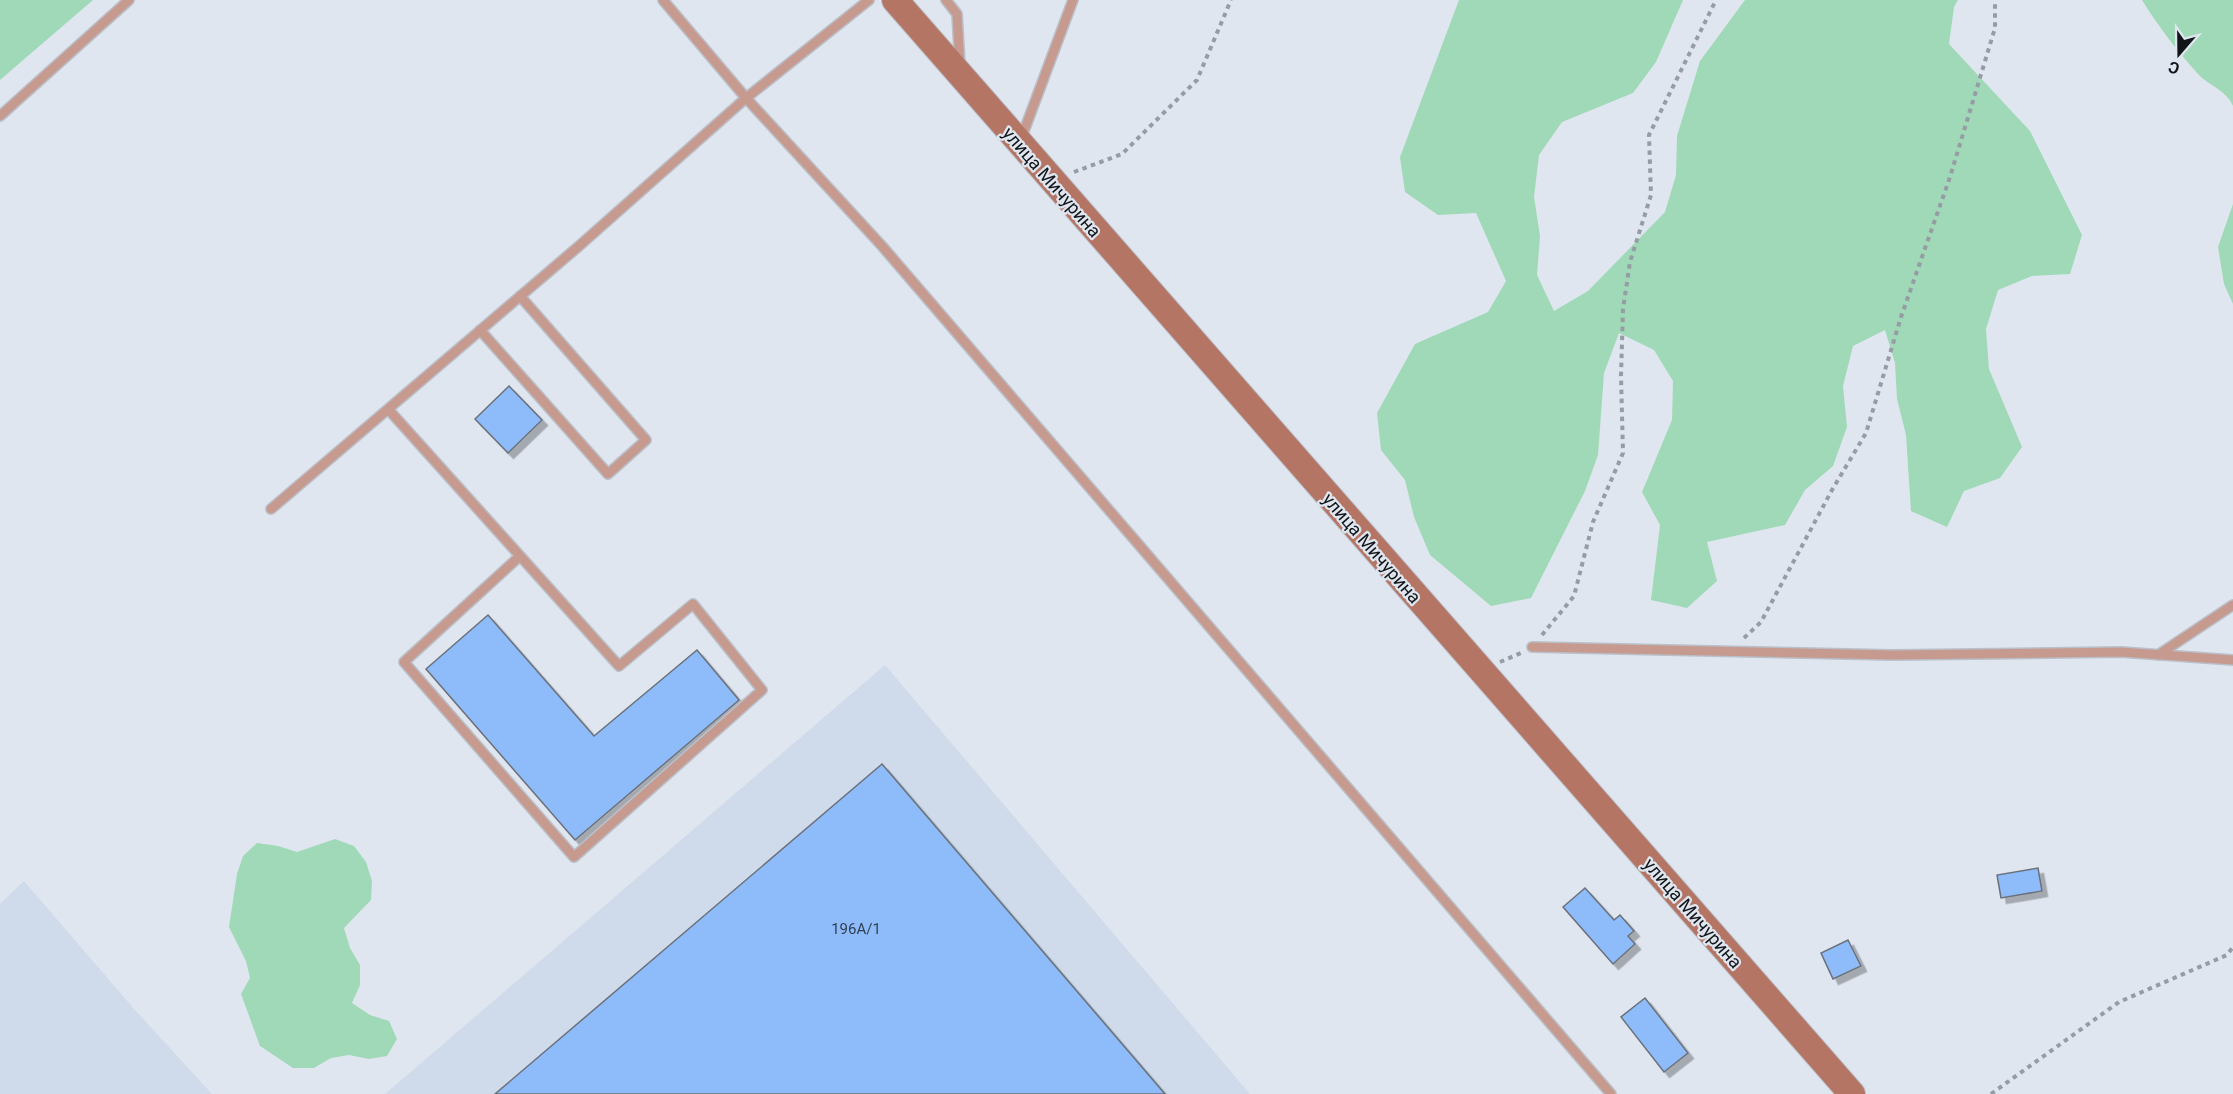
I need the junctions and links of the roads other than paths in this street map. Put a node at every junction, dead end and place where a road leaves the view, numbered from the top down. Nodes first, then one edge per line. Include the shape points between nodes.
1 (129, 0) edge
2 (663, 0) edge
3 (870, 0) edge
4 (895, 0) edge
5 (946, 0) edge
6 (1073, 0) edge
7 (961, 76) junction
8 (746, 98) junction
9 (0, 116) edge
10 (1019, 144) junction
11 (520, 296) junction
12 (480, 330) junction
13 (388, 409) junction
14 (271, 509) dead end
15 (520, 556) junction
16 (2233, 605) edge
17 (1532, 647) road end
18 (2158, 656) junction
19 (2233, 660) edge
20 (1611, 1094) edge
21 (1852, 1094) edge

1 - 9 lane
2 - 8 lane
3 - 8 lane
4 - 7 main road, улица Мичурина
5 - 7 lane via 957,14
6 - 10 lane
7 - 10 main road, улица Мичурина
8 - 11 lane
8 - 20 lane via 882,246
10 - 21 main road, улица Мичурина
11 - 12 lane
11 - 12 lane via 646,440 608,474
12 - 13 lane
13 - 14 lane
13 - 15 lane
15 - 15 lane via 404,662 574,857 762,690 693,604 619,666
16 - 18 lane
17 - 18 lane via 1893,655 2121,652
18 - 19 lane

